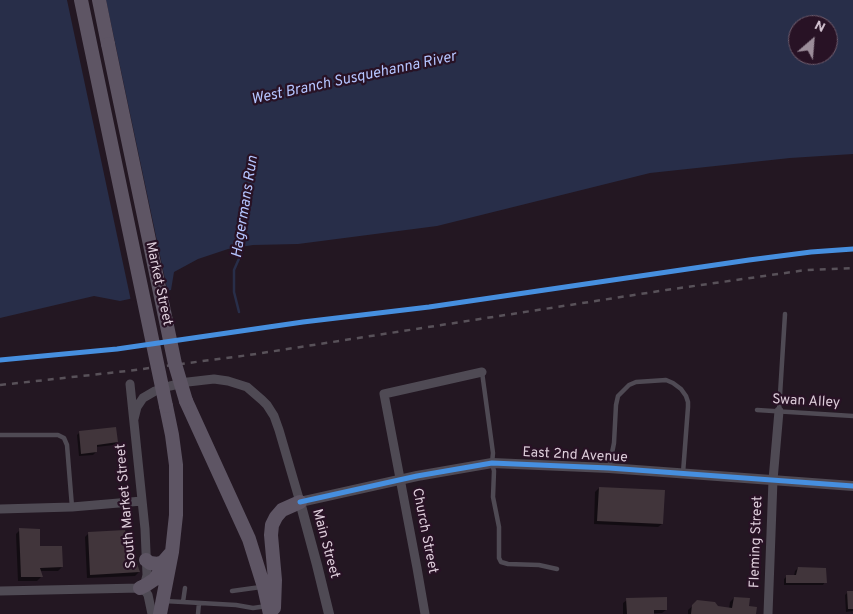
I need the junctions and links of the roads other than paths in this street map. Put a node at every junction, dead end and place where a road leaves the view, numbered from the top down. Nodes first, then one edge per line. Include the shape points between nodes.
1 (81, 0) edge
2 (98, 0) edge
3 (785, 314) dead end
4 (482, 372) joint
5 (130, 384) dead end
6 (757, 410) dead end
7 (778, 411) junction
8 (853, 416) edge
9 (134, 419) junction
10 (0, 435) edge
11 (492, 463) junction
12 (609, 468) junction
13 (683, 474) junction
14 (400, 480) junction
15 (773, 480) junction
16 (853, 486) edge
17 (142, 501) junction
18 (300, 502) junction
19 (72, 507) junction
20 (0, 509) edge
21 (172, 552) junction
22 (146, 560) junction
23 (557, 569) dead end
24 (264, 587) junction
25 (140, 588) junction
26 (185, 588) dead end
27 (0, 591) edge
28 (232, 591) dead end
29 (184, 602) junction
30 (199, 603) junction
31 (161, 607) edge
32 (271, 611) edge
33 (152, 614) edge
34 (198, 614) edge
35 (329, 614) edge
36 (424, 614) edge
37 (768, 614) edge

1 - 21 highway, Market Street, bridge via 172,435 177,481
2 - 24 highway, Market Street, bridge via 175,364 194,420 243,524
3 - 7 lane
4 - 11 lane
4 - 14 street, Church Street via 384,394
5 - 9 street, South Market Street
6 - 7 lane, Swan Alley
7 - 8 lane, Swan Alley
7 - 15 street, Fleming Street
9 - 17 street, South Market Street
9 - 18 street, Main Street via 144,398 178,384 206,380 241,385 258,395 277,423
10 - 19 lane via 58,435 64,438
11 - 12 street, East 2nd Avenue
11 - 14 street, East 2nd Avenue
11 - 23 lane via 501,562
12 - 13 street, East 2nd Avenue
12 - 13 lane via 618,396 636,382 666,380 684,392 688,402
13 - 15 street, East 2nd Avenue
14 - 18 street, East 2nd Avenue
14 - 36 street, Church Street
15 - 16 street, East 2nd Avenue
15 - 37 street, Fleming Street
17 - 19 street
17 - 22 street, South Market Street
18 - 32 highway via 282,510 272,524 275,580
18 - 35 street, Main Street
19 - 20 street
21 - 22 highway via 158,564
21 - 25 highway via 159,574
21 - 31 highway, Market Street
22 - 25 street, South Market Street via 146,579
24 - 28 lane
24 - 32 highway, Market Street
25 - 27 street
25 - 33 street, South Market Street via 148,595
26 - 29 lane
29 - 30 lane
29 - 31 lane
30 - 32 lane
30 - 34 lane

